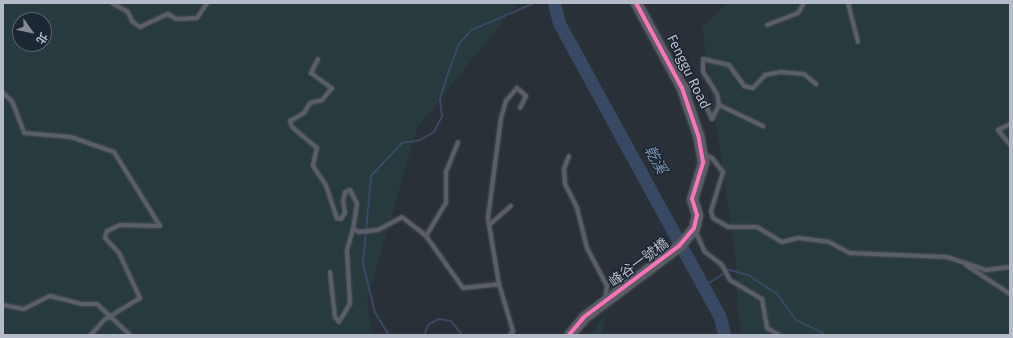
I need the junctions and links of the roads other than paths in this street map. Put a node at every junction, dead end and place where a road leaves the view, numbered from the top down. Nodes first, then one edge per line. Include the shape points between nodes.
1 (112, 3) edge
2 (207, 3) edge
3 (636, 3) edge
4 (804, 3) edge
5 (848, 3) edge
6 (767, 25) dead end
7 (858, 42) dead end
8 (318, 59) dead end
9 (677, 78) junction
10 (816, 84) dead end
11 (3, 93) edge
12 (719, 105) junction
13 (520, 108) dead end
14 (1010, 124) edge
15 (763, 126) dead end
16 (458, 142) dead end
17 (1010, 144) edge
18 (702, 154) junction
19 (569, 156) dead end
20 (511, 206) dead end
21 (489, 225) junction
22 (694, 228) junction
23 (353, 229) junction
24 (426, 236) junction
25 (964, 264) junction
26 (1010, 267) edge
27 (330, 272) dead end
28 (499, 284) junction
29 (1010, 294) edge
30 (608, 299) junction
31 (3, 305) edge
32 (112, 316) junction
33 (91, 335) edge
34 (130, 335) edge
35 (510, 335) edge
36 (569, 335) edge
37 (779, 335) edge

1 - 2 lane via 128,12 132,21 140,27 168,14 176,19 197,18
3 - 9 street, Fenggu Road
4 - 6 lane via 798,13
5 - 7 lane
8 - 23 lane via 311,73 332,88 322,100 310,103 304,113 290,121 292,127 317,148 313,166 326,185 337,218 341,219 345,213 345,192 350,190 356,196
9 - 12 lane via 703,99 712,119
9 - 18 street, Fenggu Road via 694,120
10 - 12 lane via 804,74 791,72 765,75 753,88 744,86 729,65 703,59 703,72 717,94
11 - 32 lane via 12,101 24,133 71,137 114,152 160,226 120,226 107,231 105,238 119,252 140,298
12 - 15 lane
13 - 21 lane via 526,96 518,88 506,101 501,118 490,178
14 - 17 lane via 998,130
16 - 24 lane via 446,172 446,203
18 - 22 street, Fenggu Road via 703,162 692,199 697,215
18 - 25 lane via 712,158 723,172 711,211 713,218 728,227 757,227 782,242 798,238 829,242 850,253 948,257
19 - 30 lane via 564,170 565,184 577,208 587,248 607,286
20 - 21 lane
21 - 28 lane
22 - 30 street, 峰谷一號橋 via 679,246
22 - 37 lane via 705,252 724,268 728,276 762,299 767,328
23 - 24 lane via 359,232 369,231 402,217
23 - 27 lane via 347,250 350,304 340,322 335,317
24 - 28 lane via 463,288
25 - 26 lane via 986,270
25 - 29 lane
28 - 35 lane via 513,331
30 - 36 street
31 - 32 lane via 24,310 50,296 82,304 97,304
32 - 33 lane
32 - 34 lane

